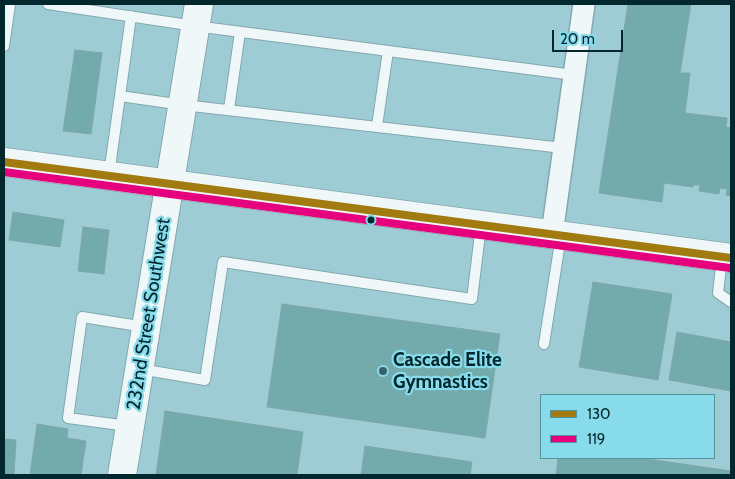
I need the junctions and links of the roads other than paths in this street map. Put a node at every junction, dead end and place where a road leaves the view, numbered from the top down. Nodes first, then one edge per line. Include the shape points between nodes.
1 (10, 4) edge
2 (48, 4) edge
3 (584, 4) edge
4 (197, 15) edge
5 (131, 16) junction
6 (240, 32) junction
7 (4, 46) edge
8 (388, 51) junction
9 (574, 75) junction
10 (120, 96) junction
11 (183, 105) junction
12 (229, 109) junction
13 (377, 126) junction
14 (563, 148) junction
15 (4, 162) edge
16 (109, 176) junction
17 (169, 184) junction
18 (482, 225) junction
19 (556, 235) junction
20 (727, 258) edge
21 (731, 302) edge
22 (146, 327) junction
23 (544, 344) dead end
24 (140, 369) junction
25 (131, 426) junction
26 (122, 475) edge

1 - 7 lane
2 - 5 lane
3 - 9 street
4 - 5 lane
4 - 6 lane
4 - 11 main road, 232nd Street Southwest
5 - 10 lane
6 - 8 lane
6 - 12 lane
8 - 9 lane
8 - 13 lane
9 - 14 street
10 - 11 lane
10 - 16 lane
11 - 12 lane
11 - 17 main road, 232nd Street Southwest
12 - 13 lane
13 - 14 lane
14 - 19 street
15 - 16 main road
16 - 17 main road
17 - 18 main road
17 - 22 main road, 232nd Street Southwest
18 - 19 main road
18 - 24 lane via 472,300 224,262 205,380
19 - 20 main road
19 - 23 lane
20 - 21 lane via 718,293
22 - 24 main road, 232nd Street Southwest
22 - 25 lane via 82,317 68,418
24 - 25 main road, 232nd Street Southwest
25 - 26 main road, 232nd Street Southwest

